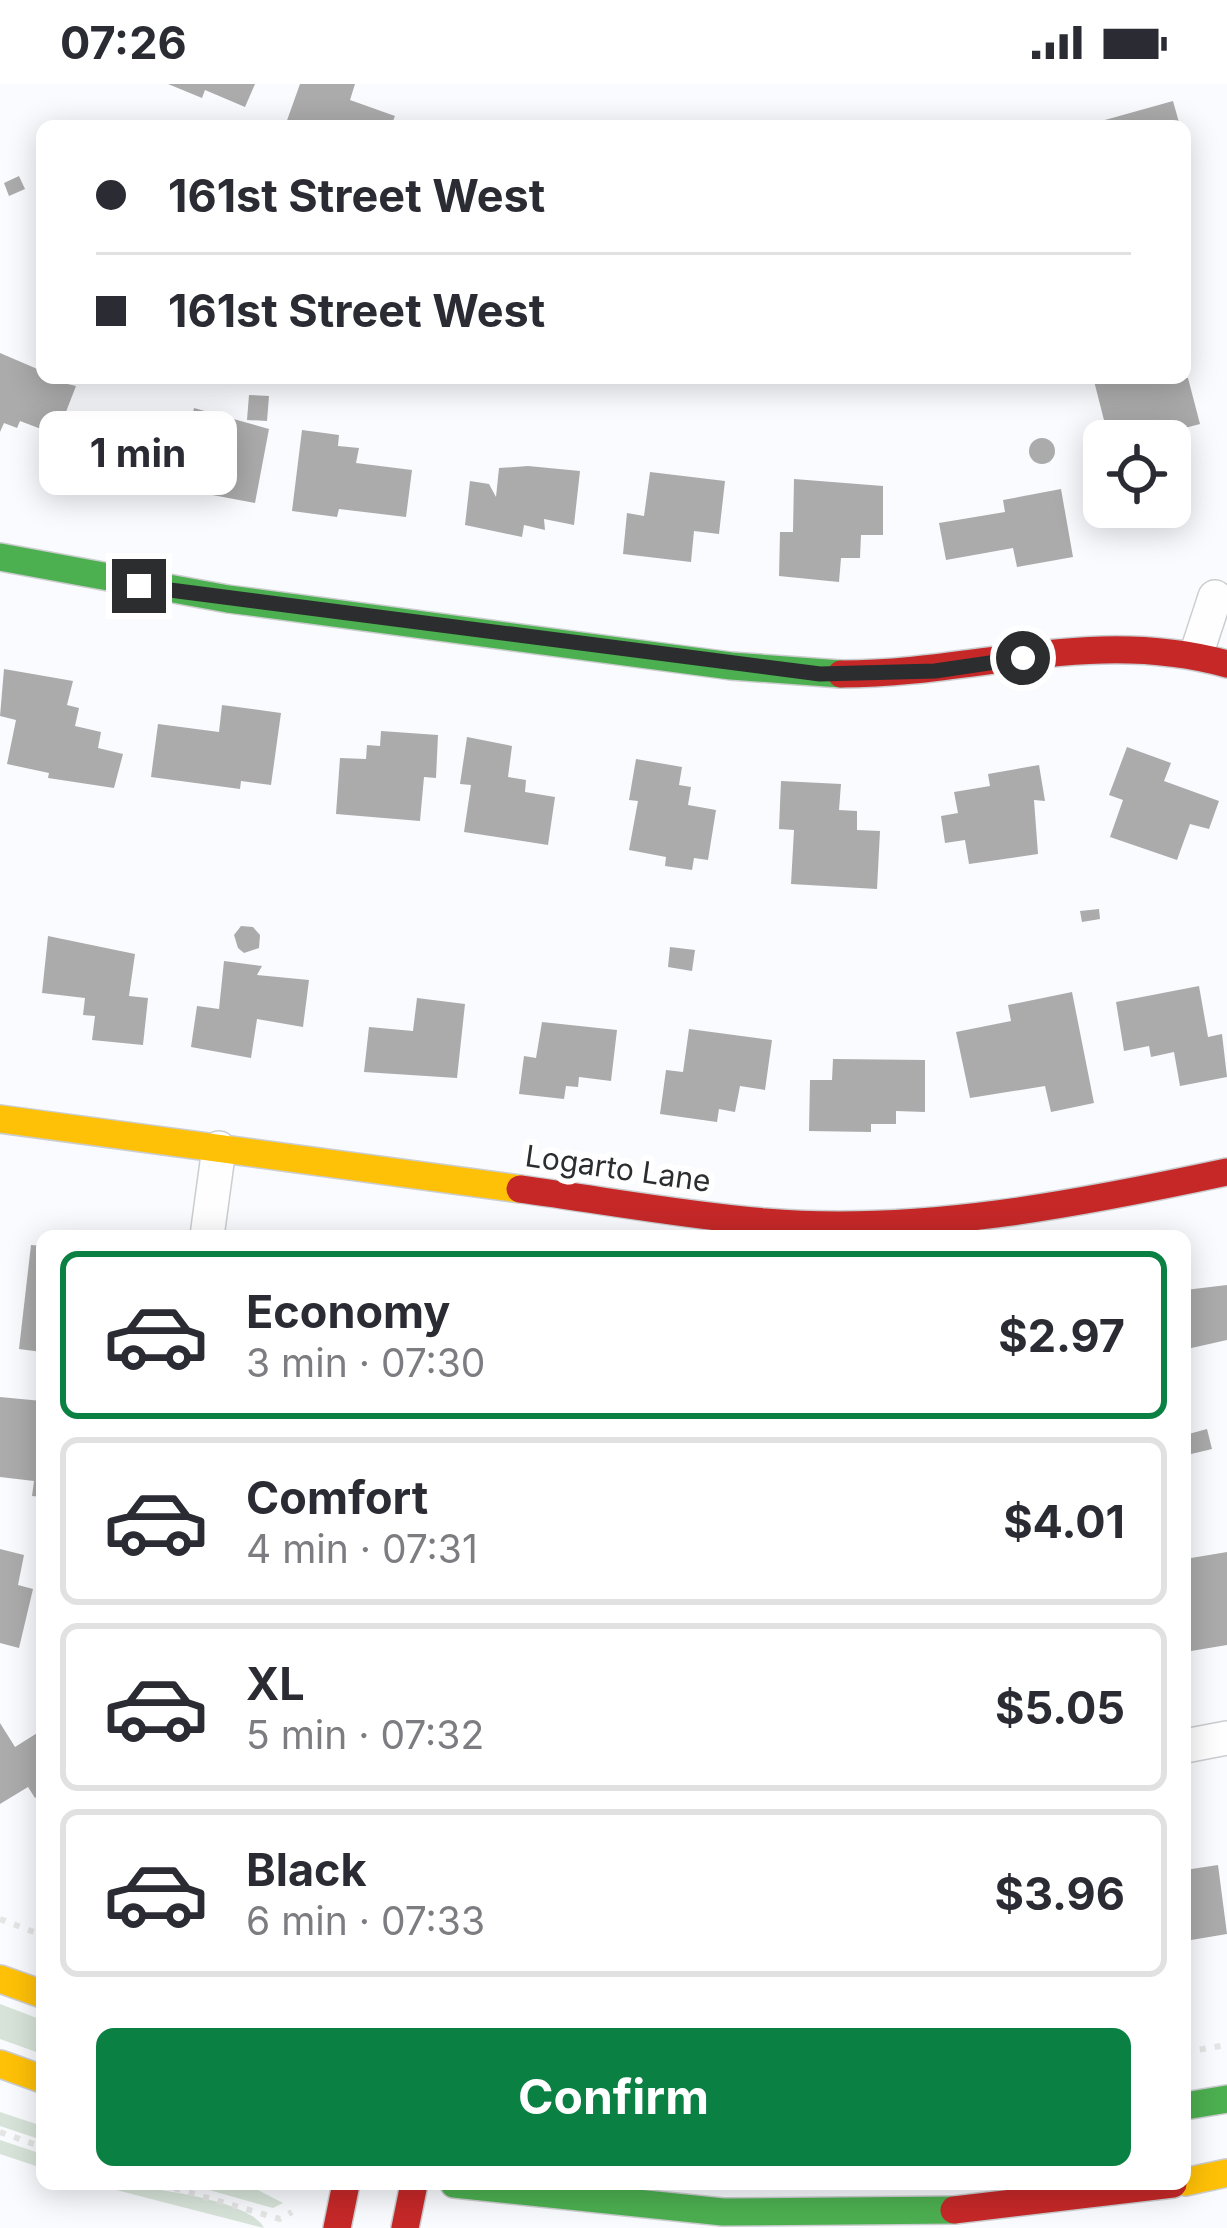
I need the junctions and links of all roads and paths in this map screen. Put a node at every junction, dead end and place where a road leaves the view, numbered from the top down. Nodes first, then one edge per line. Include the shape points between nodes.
1 (0, 557) edge
2 (1215, 597) dead end
3 (1212, 658) edge
4 (0, 1119) edge
5 (219, 1148) junction
6 (1227, 1172) edge
7 (208, 1230) edge
8 (1227, 1738) edge
9 (1191, 1746) edge
10 (0, 1919) edge
11 (36, 1933) edge
12 (0, 1979) edge
13 (36, 1992) edge
14 (1227, 2045) edge
15 (1191, 2051) edge
16 (0, 2064) edge
17 (36, 2077) edge
18 (1227, 2099) edge
19 (1191, 2105) edge
20 (0, 2132) edge
21 (36, 2145) edge
22 (1227, 2173) edge
23 (1191, 2181) edge
24 (178, 2190) edge
25 (345, 2190) edge
26 (413, 2190) edge
27 (507, 2190) edge
28 (1126, 2190) edge
29 (292, 2212) dead end
30 (279, 2223) edge
31 (337, 2228) edge
32 (405, 2228) edge

1 - 3 street via 139,586 820,674 935,671 1112,645
2 - 3 street
4 - 5 street, Logarto Lane
5 - 6 street, Logarto Lane via 767,1222 865,1225 968,1219
5 - 7 street
8 - 9 street
10 - 11 path
12 - 13 street
14 - 15 path
16 - 17 street
18 - 19 street
20 - 21 path
22 - 23 street
24 - 30 path
25 - 31 street
26 - 32 street
27 - 28 street via 847,2213 984,2208
29 - 30 path

